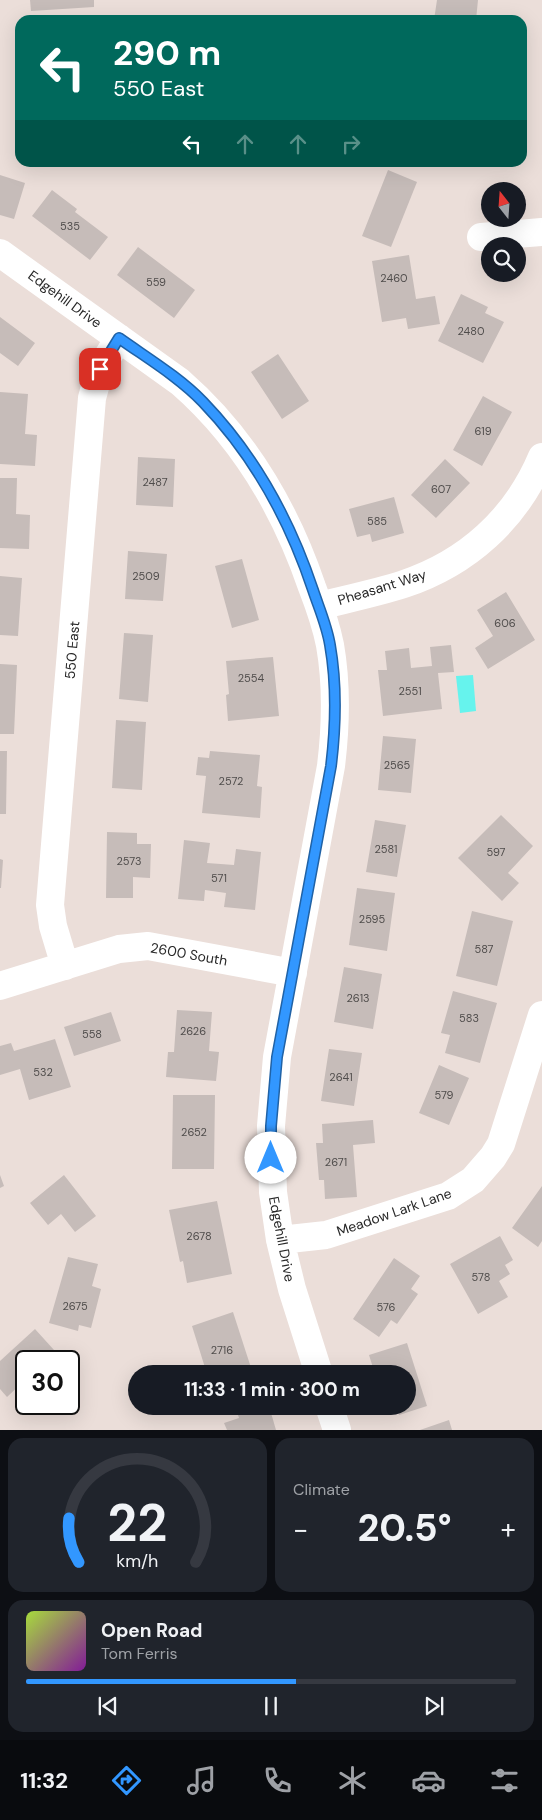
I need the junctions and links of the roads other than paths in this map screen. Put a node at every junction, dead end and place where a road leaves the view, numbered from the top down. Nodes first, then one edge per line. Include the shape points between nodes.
1 (542, 232) edge
2 (481, 237) dead end
3 (0, 253) edge
4 (119, 338) junction
5 (542, 457) edge
6 (319, 606) junction
7 (65, 966) junction
8 (293, 973) junction
9 (0, 986) edge
10 (542, 1015) edge
11 (280, 1240) junction
12 (316, 1365) edge
13 (332, 1415) edge
14 (337, 1430) edge

1 - 2 street
3 - 4 street, Edgehill Drive
4 - 6 street, Edgehill Drive via 202,401 240,447 276,502 292,534
4 - 7 street, 550 East via 100,369 92,408 50,905
5 - 6 street, Pheasant Way via 529,484 506,517 461,558 404,584
6 - 8 street, Edgehill Drive via 330,643 336,700 335,729
7 - 8 street, 2600 South via 119,949 148,946
7 - 9 street, 2600 South
8 - 11 street, Edgehill Drive via 277,1057 271,1126 273,1192
10 - 11 street, Meadow Lark Lane via 501,1144 494,1158 473,1180 448,1196 326,1235
11 - 12 street, Edgehill Drive
13 - 14 street

